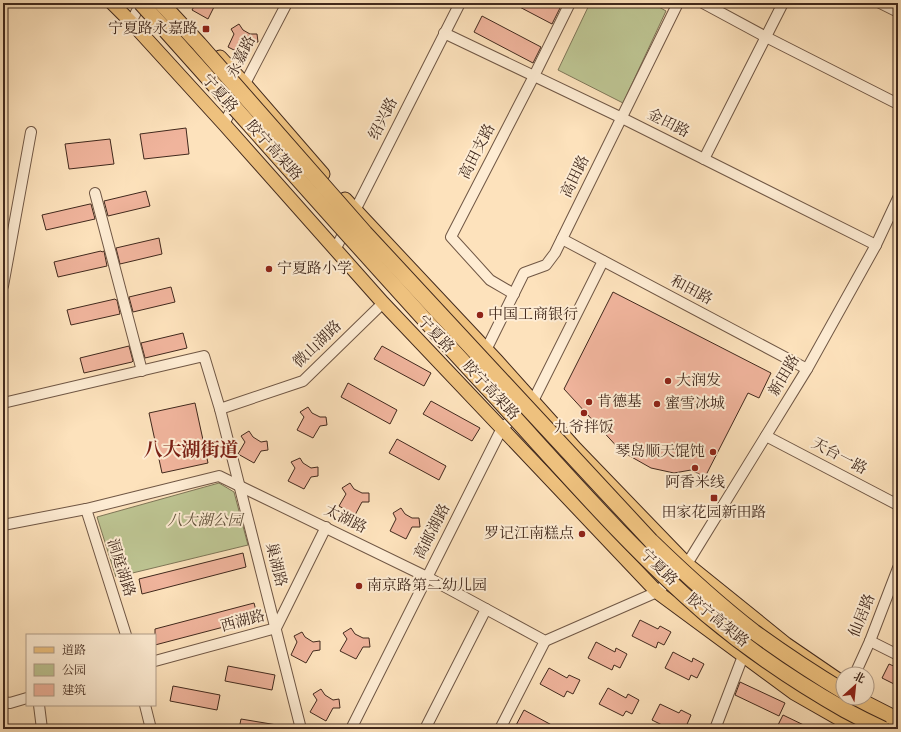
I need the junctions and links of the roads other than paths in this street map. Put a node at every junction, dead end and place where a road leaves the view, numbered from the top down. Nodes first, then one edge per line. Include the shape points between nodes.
1 (112, 3) edge
2 (141, 3) edge
3 (162, 3) edge
4 (170, 3) edge
5 (287, 3) edge
6 (460, 3) edge
7 (570, 3) edge
8 (678, 3) edge
9 (703, 3) edge
10 (783, 3) edge
11 (880, 3) edge
12 (898, 12) edge
13 (131, 22) junction
14 (444, 33) junction
15 (766, 37) junction
16 (534, 76) junction
17 (245, 84) junction
18 (898, 104) edge
19 (622, 118) junction
20 (224, 124) junction
21 (31, 132) dead end
22 (704, 159) junction
23 (95, 193) dead end
24 (898, 198) edge
25 (355, 211) junction
26 (562, 239) junction
27 (876, 245) junction
28 (335, 250) junction
29 (603, 261) junction
30 (3, 286) edge
31 (514, 294) junction
32 (383, 303) junction
33 (486, 350) junction
34 (807, 368) junction
35 (142, 371) junction
36 (533, 401) junction
37 (3, 403) edge
38 (220, 409) junction
39 (502, 428) junction
40 (766, 436) junction
41 (239, 485) junction
42 (898, 505) edge
43 (86, 509) junction
44 (3, 525) edge
45 (326, 527) junction
46 (687, 564) junction
47 (898, 568) edge
48 (427, 577) junction
49 (657, 592) junction
50 (486, 609) junction
51 (276, 628) junction
52 (126, 634) edge
53 (870, 640) junction
54 (545, 641) junction
55 (898, 655) edge
56 (743, 656) junction
57 (156, 661) edge
58 (859, 666) edge
59 (835, 678) edge
60 (835, 686) edge
61 (26, 698) edge
62 (875, 701) edge
63 (3, 702) edge
64 (39, 706) edge
65 (145, 706) edge
66 (840, 706) edge
67 (871, 706) edge
68 (898, 714) edge
69 (835, 716) junction
70 (898, 720) edge
71 (42, 729) edge
72 (151, 729) edge
73 (301, 729) edge
74 (351, 729) edge
75 (425, 729) edge
76 (500, 729) edge
77 (715, 729) edge
78 (857, 729) edge
79 (883, 729) edge

1 - 13 main road, 宁夏路
2 - 13 street
2 - 79 highway, 胶宁高架路, bridge via 354,243 656,568 744,644 817,694
3 - 60 highway, 胶宁高架路, bridge via 365,233 651,541 753,631
4 - 17 main road, 宁夏路
5 - 17 street, 永嘉路
6 - 14 street, 绍兴路
7 - 16 street, 高田支路
8 - 19 street, 高田路
9 - 15 street
10 - 15 street
11 - 12 street
13 - 20 main road, 宁夏路
14 - 16 street, 金田路
14 - 25 street, 绍兴路
15 - 18 street
15 - 22 street
16 - 19 street, 金田路
16 - 31 street, 高田支路 via 451,237 490,280
17 - 20 street, 永嘉路
17 - 25 main road, 宁夏路
19 - 22 street, 金田路
19 - 26 street, 高田路
20 - 28 main road, 宁夏路
21 - 30 street
22 - 27 street, 金田路
23 - 35 street
24 - 27 street, 新田路
25 - 28 street, 绍兴路
25 - 33 main road, 宁夏路
26 - 29 street, 和田路
26 - 31 street, 高田路 via 546,265 524,273
27 - 34 street, 新田路
28 - 32 main road, 宁夏路
29 - 34 street, 和田路
29 - 36 street
31 - 33 street, 高田路
32 - 38 street, 微山湖路 via 304,381
32 - 39 main road, 宁夏路
33 - 36 main road, 宁夏路
34 - 40 street, 新田路
35 - 37 street
35 - 38 street, 巢湖路 via 204,356
36 - 39 street, 高邮湖路
36 - 46 main road, 宁夏路 via 576,450
38 - 41 street, 巢湖路
39 - 48 street, 高邮湖路
39 - 49 main road, 宁夏路
40 - 42 street, 天台一路
40 - 46 street, 新田路
41 - 43 street, 太湖路 via 219,476
41 - 45 street, 太湖路
41 - 51 street, 巢湖路
43 - 44 street, 太湖路
43 - 52 street, 洞庭湖路
45 - 48 street, 太湖路
45 - 51 street, 西湖路
46 - 49 street, 新田路
46 - 59 main road, 宁夏路 via 786,644
47 - 53 street, 仙居路
48 - 50 street, 太湖路
48 - 74 street, 高邮湖路
49 - 54 street
49 - 56 main road, 宁夏路
50 - 54 street, 太湖路
50 - 75 street
51 - 57 street, 西湖路
51 - 73 street, 巢湖路
53 - 55 street
53 - 58 street, 仙居路
54 - 76 street
56 - 69 main road, 宁夏路 via 794,693
56 - 77 street
61 - 63 street via 10,703
62 - 68 main road
64 - 71 street
65 - 72 street
66 - 69 street
67 - 70 highway
69 - 78 main road, 宁夏路

